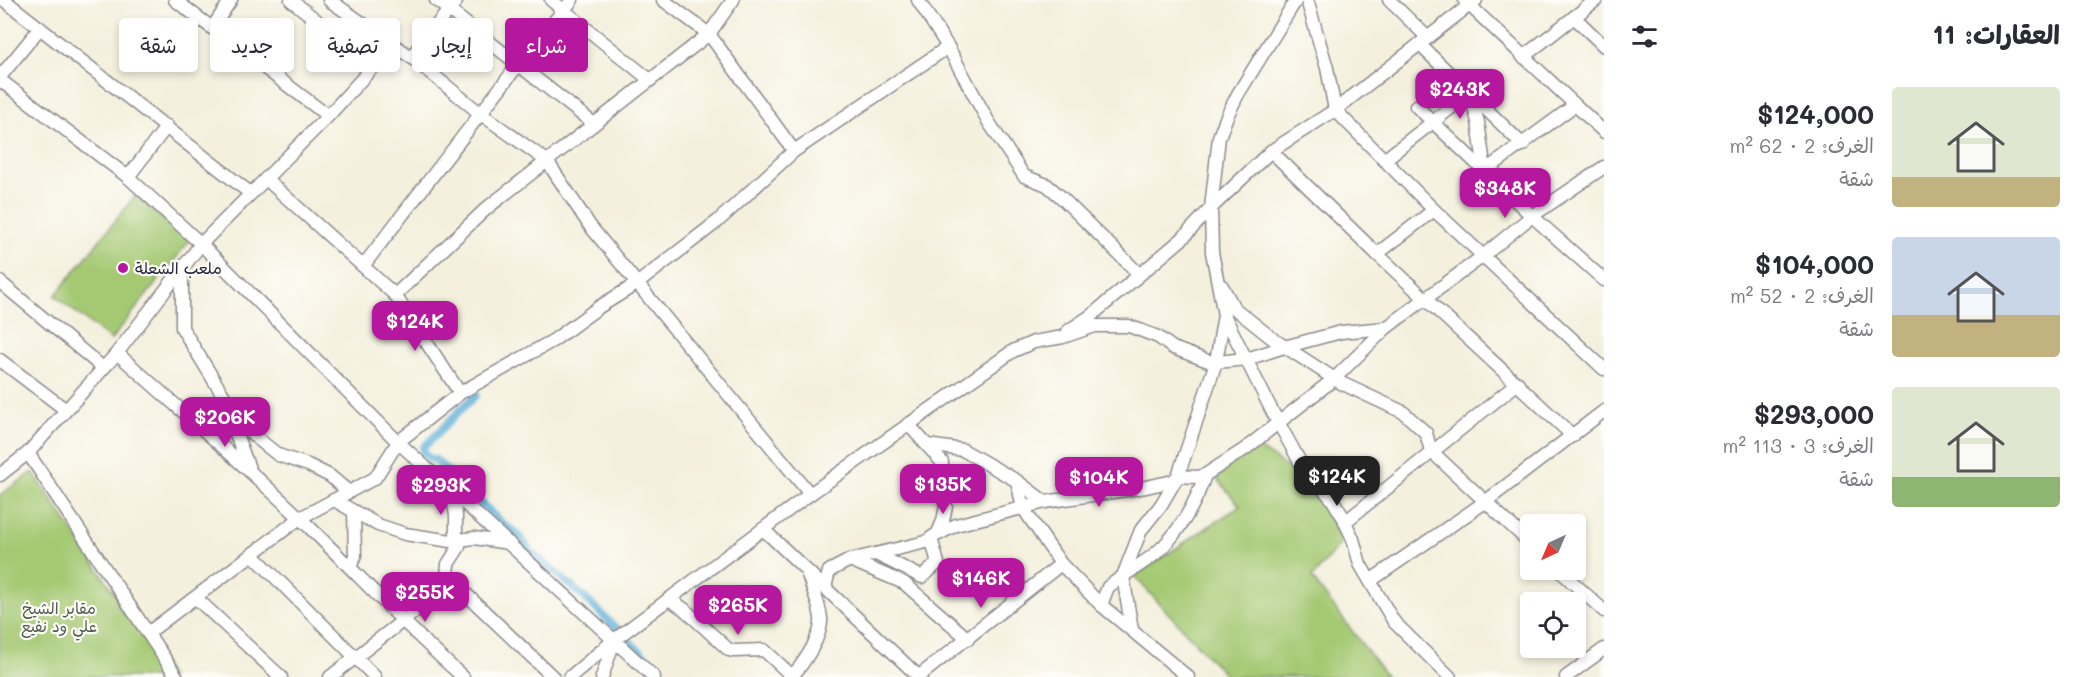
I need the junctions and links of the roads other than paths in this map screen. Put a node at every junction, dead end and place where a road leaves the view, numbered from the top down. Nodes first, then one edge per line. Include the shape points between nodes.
1 (4, 0) edge
2 (175, 0) edge
3 (231, 0) edge
4 (291, 0) edge
5 (329, 0) edge
6 (436, 0) edge
7 (551, 0) edge
8 (663, 0) edge
9 (733, 0) edge
10 (918, 0) edge
11 (1296, 0) edge
12 (1307, 0) edge
13 (1389, 0) edge
14 (1596, 0) edge
15 (1470, 2) edge
16 (453, 5) edge
17 (568, 5) edge
18 (1574, 17) junction
19 (219, 18) edge
20 (314, 18) edge
21 (355, 18) edge
22 (557, 18) edge
23 (210, 26) edge
24 (40, 28) junction
25 (710, 34) junction
26 (1423, 41) junction
27 (1604, 46) edge
28 (948, 47) junction
29 (400, 50) edge
30 (505, 53) edge
31 (411, 57) junction
32 (1523, 57) junction
33 (270, 72) edge
34 (368, 72) edge
35 (513, 72) edge
36 (527, 72) edge
37 (0, 78) edge
38 (650, 80) junction
39 (1470, 93) junction
40 (1575, 105) junction
41 (1416, 106) dead end
42 (1335, 110) junction
43 (481, 114) junction
44 (328, 116) junction
45 (1432, 122) junction
46 (594, 124) junction
47 (167, 126) junction
48 (1604, 132) edge
49 (1523, 145) junction
50 (794, 151) junction
51 (1271, 151) junction
52 (1384, 160) junction
53 (547, 161) junction
54 (1604, 166) edge
55 (1485, 171) junction
56 (128, 177) junction
57 (266, 179) junction
58 (250, 193) junction
59 (1211, 208) junction
60 (1434, 210) junction
61 (1532, 216) junction
62 (201, 244) junction
63 (1377, 254) junction
64 (1483, 256) junction
65 (363, 266) junction
66 (182, 268) junction
67 (1139, 274) junction
68 (1217, 277) junction
69 (1604, 280) edge
70 (0, 282) edge
71 (638, 283) junction
72 (394, 295) junction
73 (1426, 298) junction
74 (1224, 315) junction
75 (1386, 328) junction
76 (1053, 338) junction
77 (1284, 346) junction
78 (117, 353) junction
79 (1247, 359) junction
80 (1, 361) edge
81 (1216, 362) junction
82 (103, 368) junction
83 (1604, 369) edge
84 (1334, 379) junction
85 (1518, 383) junction
86 (460, 393) junction
87 (66, 410) junction
88 (1604, 411) edge
89 (1278, 423) junction
90 (908, 424) junction
91 (242, 426) junction
92 (1573, 436) junction
93 (398, 442) junction
94 (927, 445) junction
95 (1431, 451) junction
96 (28, 453) junction
97 (0, 475) edge
98 (252, 475) junction
99 (1205, 475) junction
100 (1178, 476) junction
101 (1017, 481) junction
102 (451, 490) junction
103 (348, 492) junction
104 (810, 494) junction
105 (334, 500) junction
106 (1045, 501) junction
107 (1485, 502) junction
108 (1023, 508) junction
109 (354, 512) junction
110 (300, 518) junction
111 (1346, 520) junction
112 (763, 529) junction
113 (1520, 534) edge
114 (931, 538) junction
115 (456, 540) junction
116 (509, 543) junction
117 (876, 554) junction
118 (253, 555) junction
119 (850, 561) junction
120 (1061, 564) junction
121 (350, 567) junction
122 (806, 570) junction
123 (447, 576) junction
124 (1123, 576) junction
125 (1570, 580) edge
126 (1370, 581) junction
127 (825, 588) junction
128 (196, 598) junction
129 (669, 599) junction
130 (1101, 605) junction
131 (1604, 611) edge
132 (402, 621) junction
133 (1132, 630) junction
134 (148, 633) junction
135 (968, 639) junction
136 (614, 640) junction
137 (1604, 649) edge
138 (355, 657) junction
139 (177, 677) edge
140 (281, 677) edge
141 (330, 677) edge
142 (375, 677) edge
143 (463, 677) edge
144 (553, 677) edge
145 (570, 677) edge
146 (602, 677) edge
147 (654, 677) edge
148 (792, 677) edge
149 (919, 677) edge
150 (1188, 677) edge
151 (1450, 677) edge
152 (1566, 677) edge

1 - 24 street
2 - 23 street
3 - 19 street
4 - 20 street
5 - 21 street
6 - 16 street
7 - 17 street
8 - 25 street
9 - 25 street
10 - 28 street
11 - 59 street via 1227,116 1220,137
12 - 42 street
13 - 26 street
14 - 18 street
15 - 26 street
15 - 32 street
16 - 30 street
16 - 31 street
17 - 22 street
17 - 38 street
18 - 27 street
18 - 32 street
24 - 37 street
24 - 47 street
25 - 38 street
25 - 50 street
26 - 39 street
26 - 42 street
28 - 50 street
28 - 67 street via 988,121 1024,176 1047,185
29 - 31 street
31 - 43 street
32 - 40 street
33 - 44 street
34 - 44 street
35 - 43 street
36 - 46 street
37 - 56 street
38 - 46 street
39 - 45 street
39 - 49 street
39 - 55 street
40 - 48 street
40 - 49 street
41 - 45 street
42 - 51 street
42 - 52 street
43 - 53 street
43 - 65 street
44 - 57 street
45 - 52 street
45 - 55 street
46 - 53 street
47 - 56 street
47 - 58 street
49 - 55 street
50 - 71 street via 718,221
51 - 59 street
51 - 63 street
52 - 60 street
53 - 71 street via 590,226
53 - 72 street via 487,208
54 - 61 street
55 - 61 street
56 - 62 street
57 - 58 street
57 - 65 street
58 - 62 street
59 - 67 street via 1182,239
59 - 68 street
60 - 63 street
60 - 64 street
61 - 64 street
61 - 69 street
62 - 66 street
62 - 93 street
63 - 73 street
64 - 73 street
64 - 83 street
65 - 72 street
66 - 78 street
66 - 91 street via 182,328
67 - 76 street via 1092,315
68 - 74 street
68 - 77 street via 1234,308
70 - 82 street
71 - 86 street via 554,340
71 - 104 street
72 - 86 street
73 - 75 street
73 - 85 street
74 - 79 street
74 - 81 street
75 - 77 street via 1341,332
75 - 84 street
76 - 81 street via 1095,326 1129,326 1158,337 1173,348
76 - 90 street via 1013,351
77 - 79 street
77 - 84 street
78 - 82 street
78 - 98 street
79 - 81 street
79 - 89 street
80 - 87 street
81 - 100 street
82 - 87 street
84 - 89 street
84 - 95 street via 1403,412 1426,433
85 - 92 street
85 - 95 street
86 - 93 street
87 - 96 street
88 - 92 street
89 - 99 street
89 - 111 street via 1300,462
90 - 94 street
90 - 104 street
91 - 98 street via 236,434
91 - 103 street via 278,455 330,476
92 - 107 street
93 - 102 street
93 - 103 street via 375,478
94 - 101 street via 963,450
94 - 114 street via 942,462 946,506 938,533
95 - 107 street
95 - 111 street
96 - 97 street
96 - 134 street
98 - 110 street
99 - 100 street
99 - 124 street via 1198,496 1170,539
100 - 106 street via 1173,481 1146,487
100 - 124 street via 1141,531
101 - 106 street
101 - 108 street
102 - 115 street
102 - 116 street
103 - 105 street
104 - 112 street
105 - 109 street
105 - 110 street
106 - 108 street
107 - 113 street
107 - 126 street
108 - 114 street via 956,525
108 - 120 street
109 - 115 street via 405,534
109 - 121 street via 355,556
110 - 118 street
110 - 121 street
111 - 126 street via 1360,564
112 - 122 street
112 - 129 street
114 - 117 street
114 - 117 street via 938,563 922,577
115 - 116 street via 474,538
115 - 123 street via 459,547 448,564
116 - 136 street
117 - 119 street
118 - 128 street
118 - 138 street
119 - 127 street via 829,571
119 - 135 street via 904,583
120 - 130 street
120 - 135 street
121 - 132 street
122 - 127 street
122 - 148 street via 822,620 816,640
123 - 132 street via 441,589
123 - 144 street
124 - 130 street via 1108,587
124 - 133 street
125 - 131 street
126 - 151 street via 1394,622
127 - 149 street
128 - 134 street
128 - 140 street
129 - 136 street
129 - 148 street via 729,650 764,650
130 - 133 street
132 - 138 street
132 - 143 street
133 - 150 street
134 - 139 street
135 - 149 street
136 - 145 street
136 - 146 street
136 - 147 street
137 - 152 street
138 - 141 street
138 - 142 street

